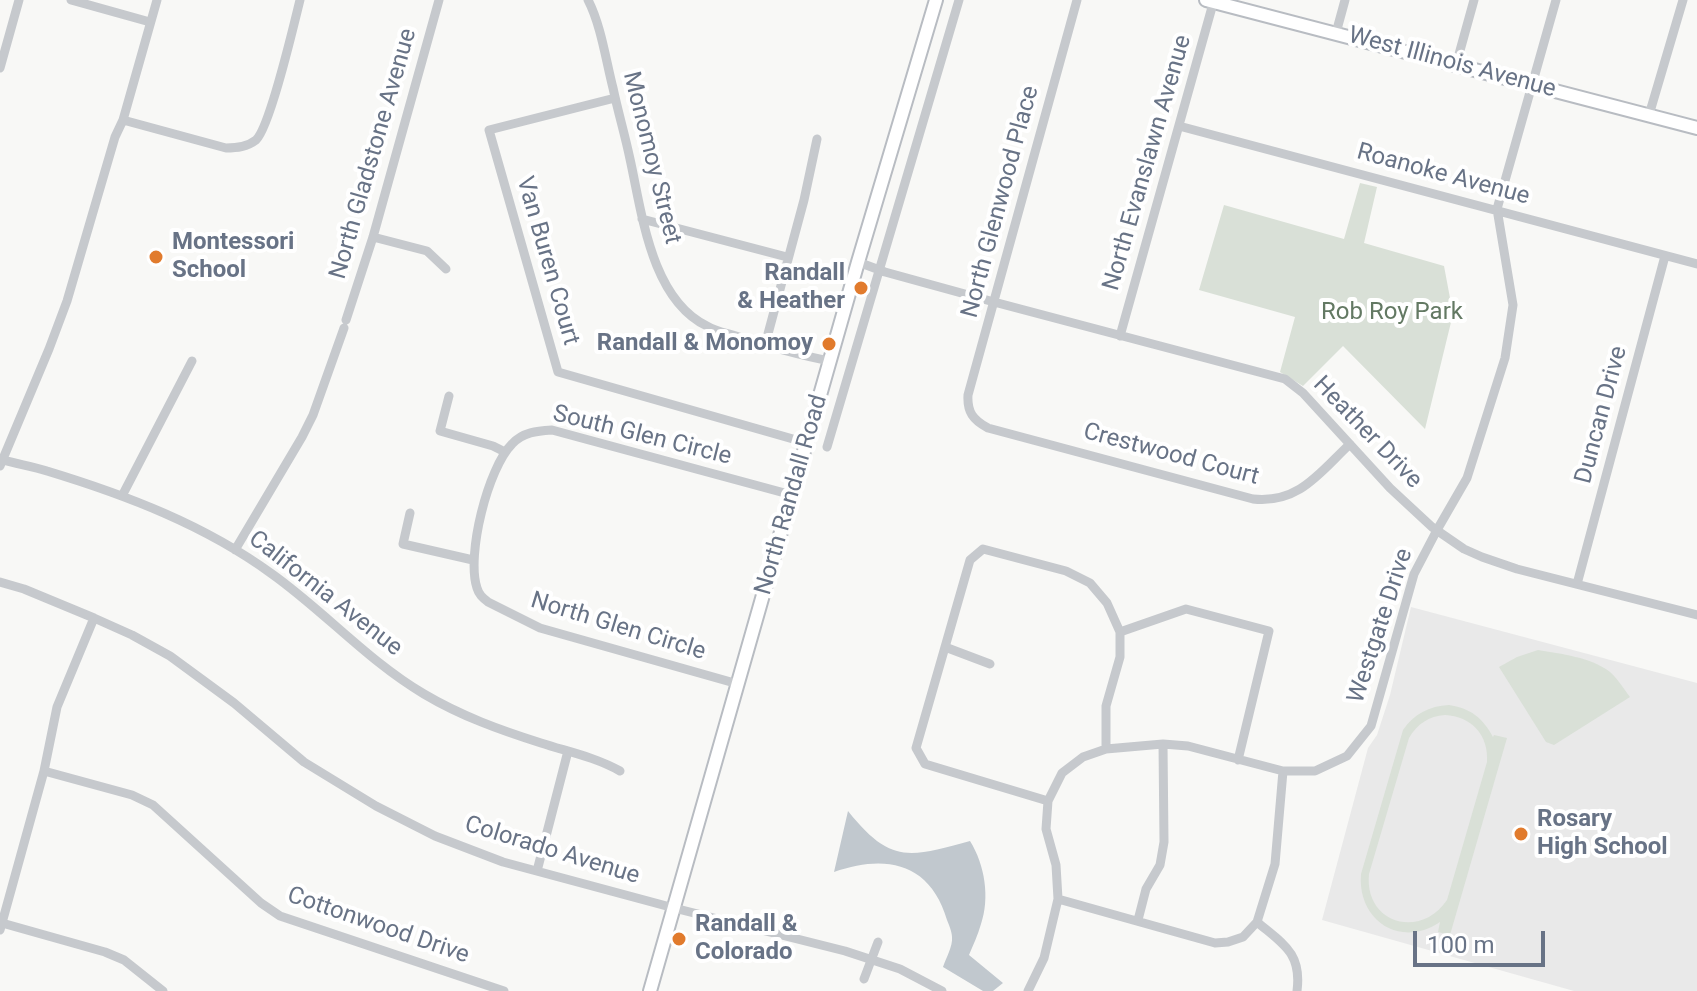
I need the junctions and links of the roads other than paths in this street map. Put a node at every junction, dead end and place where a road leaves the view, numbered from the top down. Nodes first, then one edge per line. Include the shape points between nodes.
1 (19, 0) edge
2 (71, 0) edge
3 (157, 0) edge
4 (300, 0) edge
5 (439, 0) edge
6 (588, 0) edge
7 (936, 0) edge
8 (959, 0) edge
9 (1077, 0) edge
10 (1345, 0) edge
11 (1474, 0) edge
12 (1556, 0) edge
13 (1683, 0) edge
14 (1211, 1) edge
15 (150, 22) junction
16 (1336, 33) junction
17 (1456, 65) junction
18 (0, 68) edge
19 (1532, 85) junction
20 (615, 98) junction
21 (1649, 115) junction
22 (123, 120) junction
23 (1179, 126) junction
24 (1697, 128) edge
25 (817, 139) dead end
26 (1497, 209) junction
27 (642, 219) junction
28 (373, 237) junction
29 (1665, 256) junction
30 (787, 257) junction
31 (858, 262) junction
32 (1697, 264) edge
33 (446, 269) dead end
34 (878, 270) junction
35 (994, 302) junction
36 (1120, 336) junction
37 (765, 345) junction
38 (192, 361) dead end
39 (830, 361) junction
40 (449, 396) dead end
41 (970, 414) joint
42 (807, 443) junction
43 (1350, 444) junction
44 (827, 447) dead end
45 (505, 452) junction
46 (1, 462) edge
47 (792, 495) junction
48 (122, 496) junction
49 (410, 513) dead end
50 (1437, 530) junction
51 (235, 550) junction
52 (473, 560) junction
53 (0, 582) edge
54 (1577, 584) junction
55 (1697, 615) edge
56 (94, 618) junction
57 (1120, 632) junction
58 (945, 647) junction
59 (990, 664) dead end
60 (738, 684) junction
61 (1163, 744) junction
62 (1106, 749) junction
63 (568, 751) junction
64 (1238, 760) junction
65 (44, 771) junction
66 (620, 771) dead end
67 (1283, 771) junction
68 (1048, 801) junction
69 (537, 871) junction
70 (1058, 899) junction
71 (674, 908) junction
72 (1138, 920) junction
73 (1257, 922) junction
74 (1, 927) edge
75 (878, 942) dead end
76 (871, 959) junction
77 (864, 979) dead end
78 (160, 989) edge
79 (504, 991) edge
80 (650, 991) edge
81 (942, 991) edge
82 (1028, 991) edge
83 (1297, 991) edge

1 - 18 street
2 - 15 street
3 - 15 street
4 - 22 street via 267,118 255,141 226,148
5 - 28 street, North Gladstone Avenue
6 - 20 street, Monomoy Street
7 - 31 main road, North Randall Road
8 - 34 street, North Randall Road
9 - 35 street, North Glenwood Place
10 - 16 street
11 - 17 street
12 - 19 street, Westgate Drive
13 - 21 street
14 - 16 main road, West Illinois Avenue
14 - 23 street, North Evanslawn Avenue
15 - 22 street
16 - 17 main road, West Illinois Avenue
17 - 19 main road, West Illinois Avenue
19 - 21 main road, West Illinois Avenue
19 - 26 street, Westgate Drive
20 - 27 street, Monomoy Street
20 - 42 street, Van Buren Court via 489,130 558,372
21 - 24 main road, West Illinois Avenue
22 - 46 street via 67,301
23 - 26 street, Roanoke Avenue
23 - 36 street, North Evanslawn Avenue
25 - 30 street
26 - 29 street, Roanoke Avenue
26 - 50 street, Westgate Drive via 1513,305 1505,358 1467,478
27 - 30 street
27 - 37 street, Monomoy Street via 660,273 685,310 706,326
28 - 33 street via 427,251
28 - 51 street, North Gladstone Avenue via 313,415
29 - 32 street, Roanoke Avenue
29 - 54 street, Duncan Drive
30 - 37 street
31 - 34 street, Heather Drive
31 - 39 main road, North Randall Road
34 - 35 street, Heather Drive
34 - 44 street, North Randall Road
35 - 36 street, Heather Drive
35 - 41 street, North Glenwood Place via 968,395
36 - 43 street, Heather Drive via 1285,379
37 - 39 street, Monomoy Street
38 - 48 street
39 - 42 main road, North Randall Road
40 - 45 street via 440,431
41 - 43 street, Crestwood Court via 988,428 1253,499 1295,493
42 - 47 main road, North Randall Road
43 - 50 street, Heather Drive
45 - 47 street, South Glen Circle via 523,435 552,430
45 - 52 street via 477,528
46 - 48 street, California Avenue via 45,470
47 - 60 main road, North Randall Road
48 - 51 street, California Avenue
49 - 52 street via 403,544
50 - 54 street, Heather Drive via 1482,557
50 - 67 street, Westgate Drive via 1414,574 1371,726 1347,756 1315,771
51 - 63 street, California Avenue via 422,693 496,729
52 - 60 street, North Glen Circle via 481,597 507,613 540,628
53 - 56 street, Colorado Avenue
54 - 55 street, Heather Drive
56 - 65 street via 57,707
56 - 69 street, Colorado Avenue via 170,656 304,762 376,806 435,836
57 - 58 street via 1107,603 1090,583 1066,571 983,549 970,560
57 - 62 street via 1120,657 1106,706
57 - 64 street via 1186,609 1269,631
58 - 59 street
58 - 68 street via 916,748 925,764
60 - 71 main road, North Randall Road
61 - 62 street, Westgate Drive
61 - 64 street, Westgate Drive
61 - 72 street via 1164,842
62 - 68 street, Westgate Drive via 1062,773
63 - 66 street, California Avenue
63 - 69 street
64 - 67 street, Westgate Drive
65 - 74 street
65 - 79 street, Cottonwood Drive via 153,805 280,916
67 - 73 street via 1275,864
68 - 70 street via 1046,829
69 - 71 street, Colorado Avenue
70 - 72 street
70 - 82 street via 1044,958
71 - 76 street, Colorado Avenue
71 - 80 main road, North Randall Road
72 - 73 street via 1215,943 1243,937
73 - 83 street via 1289,948 1296,961
74 - 78 street via 105,952
75 - 76 street
76 - 77 street
76 - 81 street, Colorado Avenue

